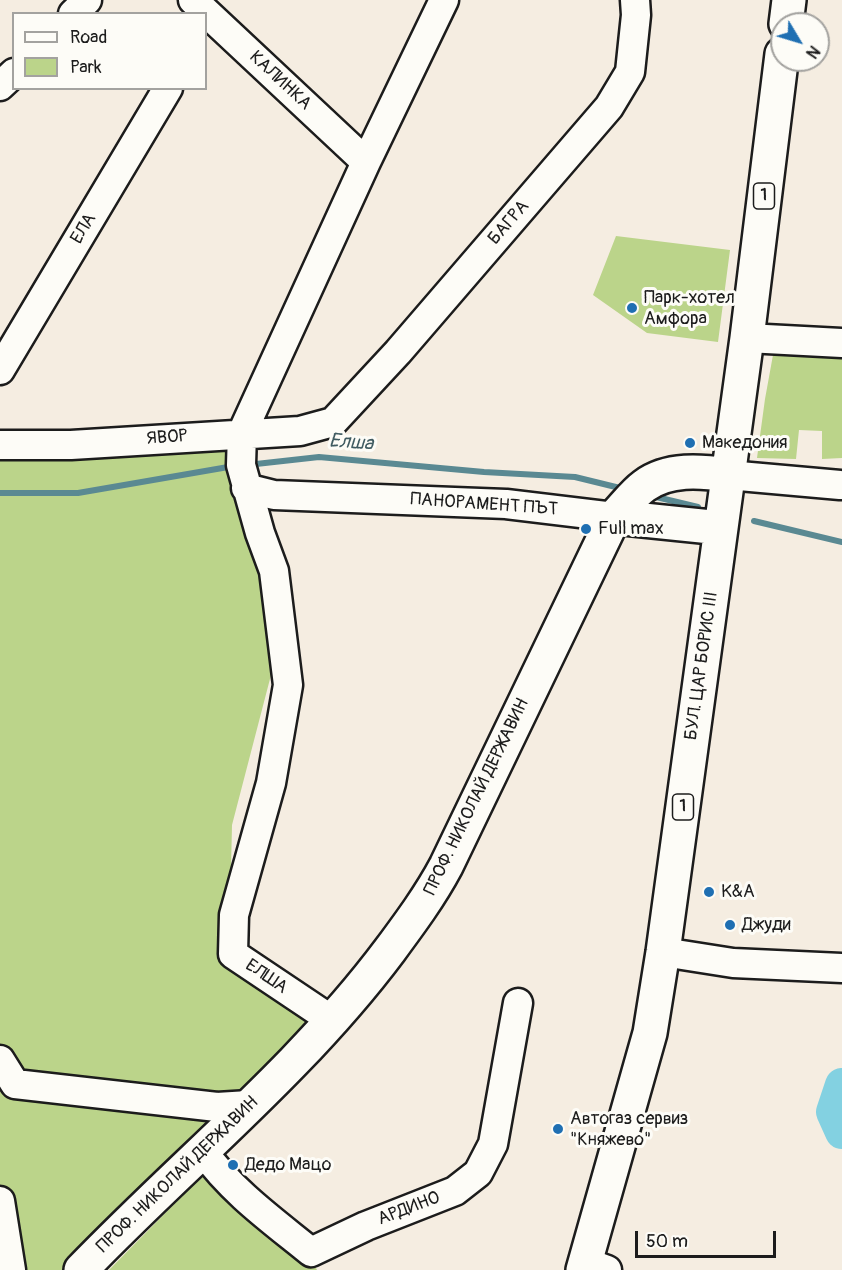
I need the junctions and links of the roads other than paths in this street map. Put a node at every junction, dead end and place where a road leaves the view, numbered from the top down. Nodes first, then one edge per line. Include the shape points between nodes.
1 (87, 0) edge
2 (444, 0) edge
3 (635, 0) edge
4 (206, 9) edge
5 (75, 12) edge
6 (780, 72) edge
7 (12, 75) edge
8 (0, 86) edge
9 (167, 90) edge
10 (366, 162) junction
11 (747, 338) junction
12 (842, 344) edge
13 (0, 370) edge
14 (333, 422) joint
15 (242, 433) junction
16 (0, 445) edge
17 (728, 475) junction
18 (840, 485) dead end
19 (246, 488) junction
20 (630, 501) junction
21 (721, 528) junction
22 (663, 952) junction
23 (842, 968) edge
24 (518, 1003) dead end
25 (333, 1021) junction
26 (0, 1060) edge
27 (7, 1091) edge
28 (249, 1106) junction
29 (203, 1151) junction
30 (0, 1201) edge
31 (592, 1268) edge
32 (11, 1270) edge
33 (81, 1270) edge

1 - 5 street
2 - 10 street, ЕЛША
3 - 14 street, БАГРА via 630,72 609,107
4 - 10 street, КАЛИНКА
6 - 11 main road, БУЛ. ЦАР БОРИС III / 1
7 - 8 street
9 - 13 street, ЕЛА
10 - 15 street, ЕЛША
11 - 12 street
11 - 17 main road, БУЛ. ЦАР БОРИС III / 1
14 - 15 street, ЯВОР via 300,431
15 - 16 street, ЯВОР via 71,445
15 - 19 street, ЕЛША via 241,465
17 - 18 street
17 - 20 main road via 683,472 655,479
17 - 21 main road, БУЛ. ЦАР БОРИС III / 1
19 - 20 street, ПАНОРАМЕНТ ПЪТ via 274,495 506,504
19 - 25 street, ЕЛША via 274,571 288,685 271,783 234,915 233,954
20 - 21 main road, ПАНОРАМЕНТ ПЪТ
20 - 25 main road, ПРОФ. НИКОЛАЙ ДЕРЖАВИН via 440,877 420,910
21 - 22 main road, БУЛ. ЦАР БОРИС III / 1
22 - 23 street via 733,963
22 - 31 main road, БУЛ. ЦАР БОРИС III / 1 via 650,1033
24 - 29 street, АРДИНО via 493,1144 478,1173 455,1191 311,1252 216,1170
25 - 28 main road, ПРОФ. НИКОЛАЙ ДЕРЖАВИН
26 - 27 street
27 - 28 street
28 - 29 main road, ПРОФ. НИКОЛАЙ ДЕРЖАВИН
29 - 33 main road, ПРОФ. НИКОЛАЙ ДЕРЖАВИН
30 - 32 street

